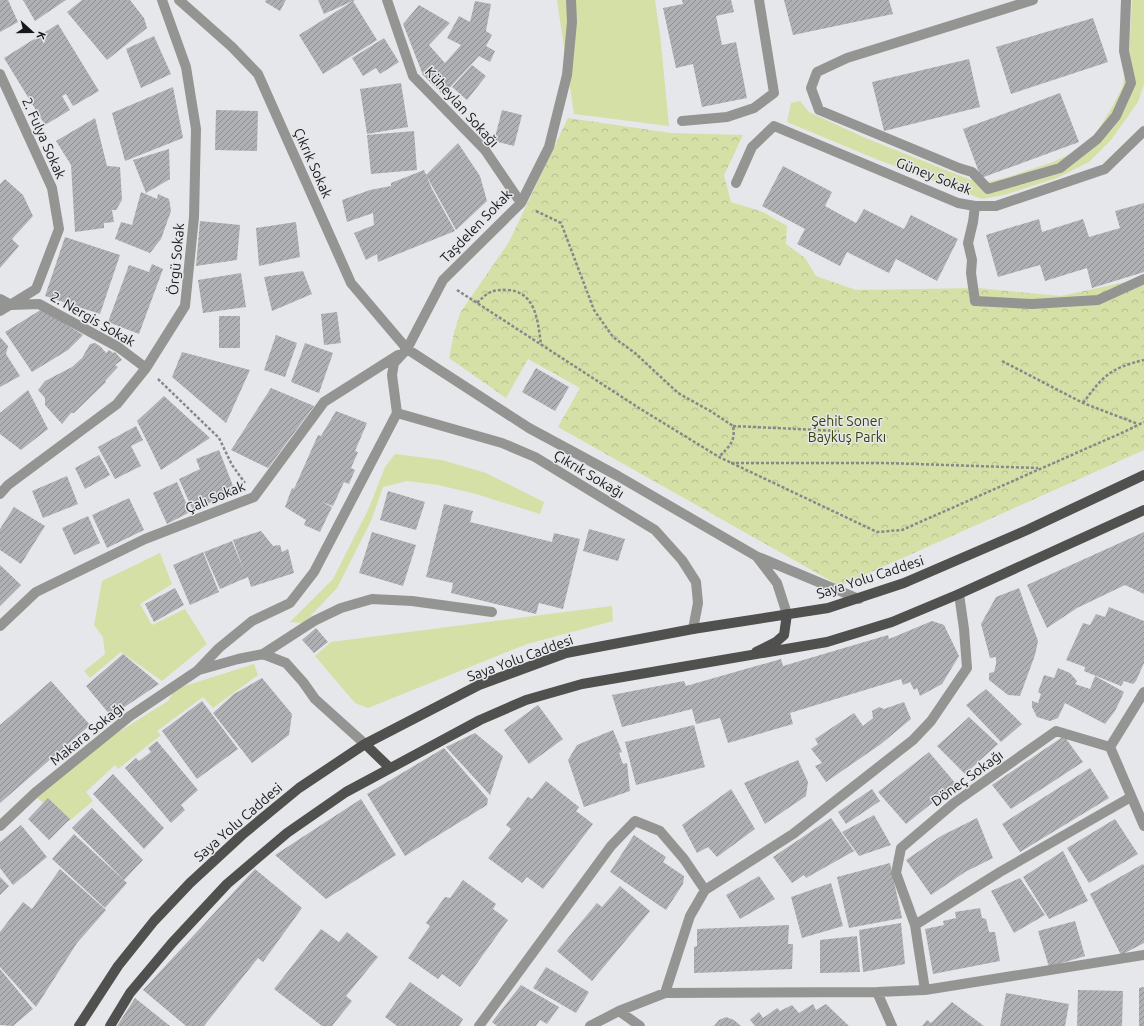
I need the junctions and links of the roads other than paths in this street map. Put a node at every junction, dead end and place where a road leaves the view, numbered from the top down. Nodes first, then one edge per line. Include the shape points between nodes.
1 (162, 0) edge
2 (179, 0) edge
3 (387, 0) edge
4 (571, 0) edge
5 (759, 0) edge
6 (1033, 0) edge
7 (1126, 0) edge
8 (0, 74) edge
9 (682, 121) dead end
10 (1144, 131) edge
11 (736, 184) dead end
12 (521, 203) junction
13 (975, 206) junction
14 (1144, 279) edge
15 (0, 299) edge
16 (11, 305) junction
17 (0, 311) edge
18 (407, 349) junction
19 (146, 368) junction
20 (397, 413) junction
21 (1144, 475) edge
22 (0, 494) edge
23 (1144, 510) edge
24 (756, 556) junction
25 (959, 594) junction
26 (859, 598) junction
27 (492, 612) dead end
28 (787, 614) junction
29 (0, 626) edge
30 (693, 629) junction
31 (263, 654) junction
32 (748, 656) junction
33 (197, 671) junction
34 (1144, 692) edge
35 (365, 744) junction
36 (1110, 747) junction
37 (390, 768) junction
38 (1131, 797) junction
39 (0, 826) edge
40 (1144, 826) edge
41 (705, 890) junction
42 (915, 925) junction
43 (1144, 955) edge
44 (925, 990) junction
45 (877, 992) junction
46 (665, 993) junction
47 (619, 1011) junction
48 (80, 1026) edge
49 (110, 1026) edge
50 (478, 1026) edge
51 (590, 1026) edge
52 (640, 1026) edge
53 (892, 1026) edge

1 - 19 street, Örgü Sokak via 186,67 196,129 194,217 185,306
2 - 18 street, Çıkrık Sokak via 258,74 351,283
3 - 12 street, Küheylan Sokağı via 413,76 485,150
4 - 12 street, Taşdelen Sokak via 572,22 567,75 549,146
5 - 9 street via 774,93 754,108 727,117
6 - 7 street via 847,58 817,72 811,88 819,110 972,172 988,189 1060,168 1097,139 1116,116 1131,83 1124,51
8 - 16 street, 2. Fulya Sokak via 52,188 59,229 36,289
10 - 13 street, Güney Sokak via 1105,169 996,206
11 - 13 street, Güney Sokak via 752,147 774,126 958,203
12 - 18 street, Taşdelen Sokak via 443,280
13 - 14 street via 968,243 975,301 1032,304 1098,300
15 - 16 street
16 - 17 street, 2. Fulya Sokak
16 - 19 street, 2. Nergis Sokak via 39,304 118,347
18 - 20 street, Taşdelen Sokak via 394,363 392,375
18 - 24 street, Çıkrık Sokak via 529,428
18 - 29 street, Çalı Sokak via 324,402 254,497 145,539 36,592
19 - 22 street, Örgü Sokak via 116,404 8,485
20 - 30 street, Çıkrık Sokağı via 502,443 535,457 655,530 682,560 696,582 698,604
20 - 33 street via 314,572 290,603 252,620
21 - 26 main road, Saya Yolu Caddesi via 918,578
23 - 25 main road
24 - 26 street
24 - 28 street via 777,583
25 - 32 main road via 892,622 827,642
25 - 41 street via 967,668 931,721 913,740 793,834
26 - 28 main road, Saya Yolu Caddesi via 828,608
27 - 31 street via 412,601 372,599 341,608
28 - 30 main road, Saya Yolu Caddesi
28 - 32 main road via 784,635 776,642
30 - 35 main road, Saya Yolu Caddesi via 566,653 479,685
31 - 33 street
31 - 35 street via 286,664 315,699
32 - 37 main road via 582,684 526,700 480,720
33 - 39 street, Makara Sokağı via 130,716 36,792
34 - 36 street
35 - 37 main road
35 - 48 main road, Saya Yolu Caddesi via 299,788 242,835 190,883 154,921 118,966
36 - 38 street
36 - 42 street, Döneç Sokağı via 1056,732 954,803 901,848 896,873
37 - 49 main road via 346,792 287,833 227,884 172,943 130,994
38 - 40 street
38 - 42 street via 1000,872
41 - 46 street via 690,916
41 - 50 street via 684,859 660,831 636,821 611,846
42 - 44 street, Döneç Sokağı
43 - 44 street
44 - 45 street
45 - 46 street
45 - 53 street
46 - 47 street
47 - 51 street
47 - 52 street

